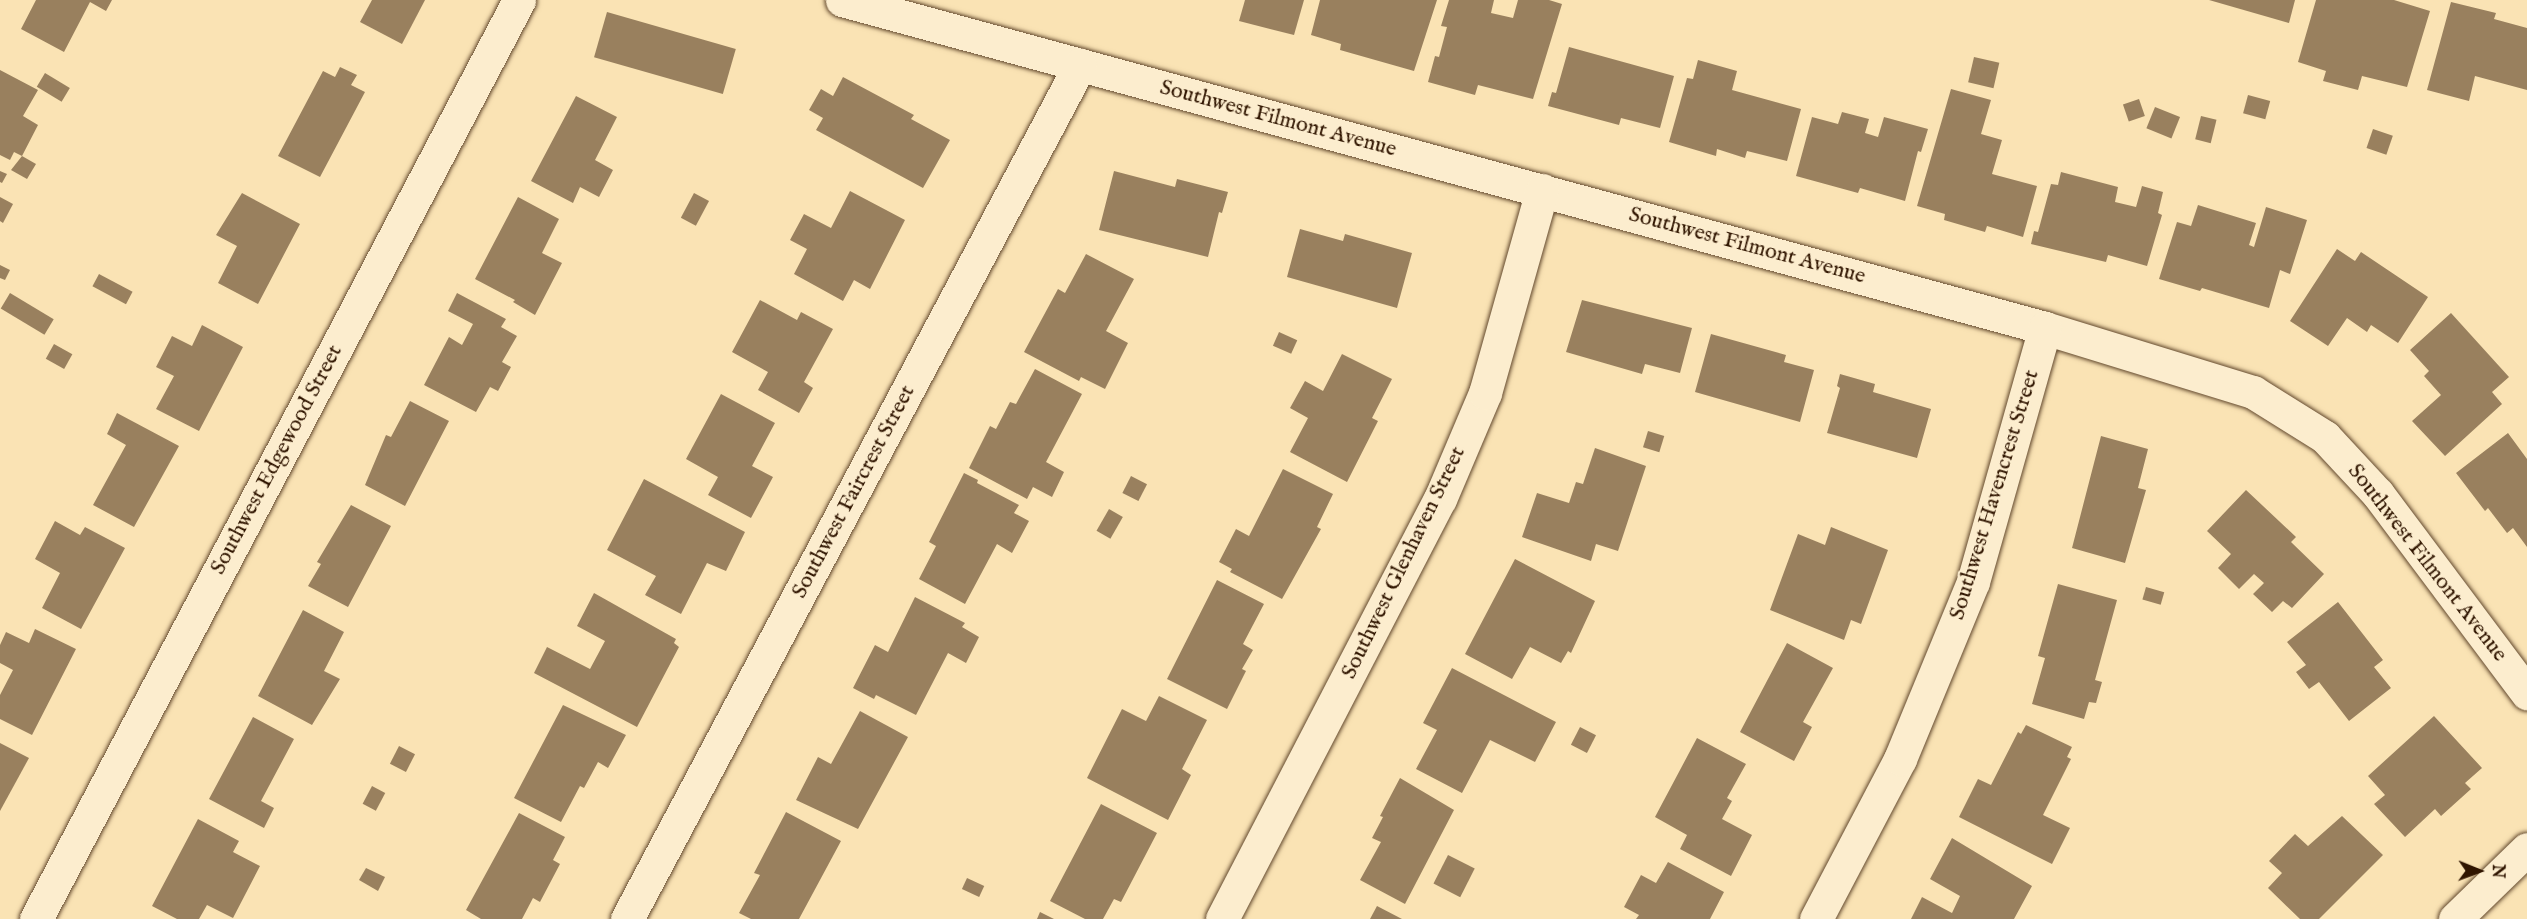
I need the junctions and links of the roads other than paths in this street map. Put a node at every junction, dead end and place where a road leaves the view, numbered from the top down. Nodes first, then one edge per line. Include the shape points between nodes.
1 (519, 0) edge
2 (842, 0) edge
3 (1080, 65) junction
4 (1542, 190) junction
5 (2045, 328) junction
6 (2527, 693) edge
7 (2527, 849) edge
8 (36, 919) edge
9 (627, 919) edge
10 (1222, 919) edge
11 (1816, 919) edge
12 (2455, 919) edge

1 - 8 street, Southwest Edgewood Street
2 - 3 street, Southwest Filmont Avenue
3 - 4 street, Southwest Filmont Avenue
3 - 9 street, Southwest Faircrest Street
4 - 5 street, Southwest Filmont Avenue
4 - 10 street, Southwest Glenhaven Street via 1485,393 1440,499
5 - 6 street, Southwest Filmont Avenue via 2253,392 2325,437 2378,494
5 - 11 street, Southwest Havencrest Street via 1973,582 1900,759
7 - 12 street

